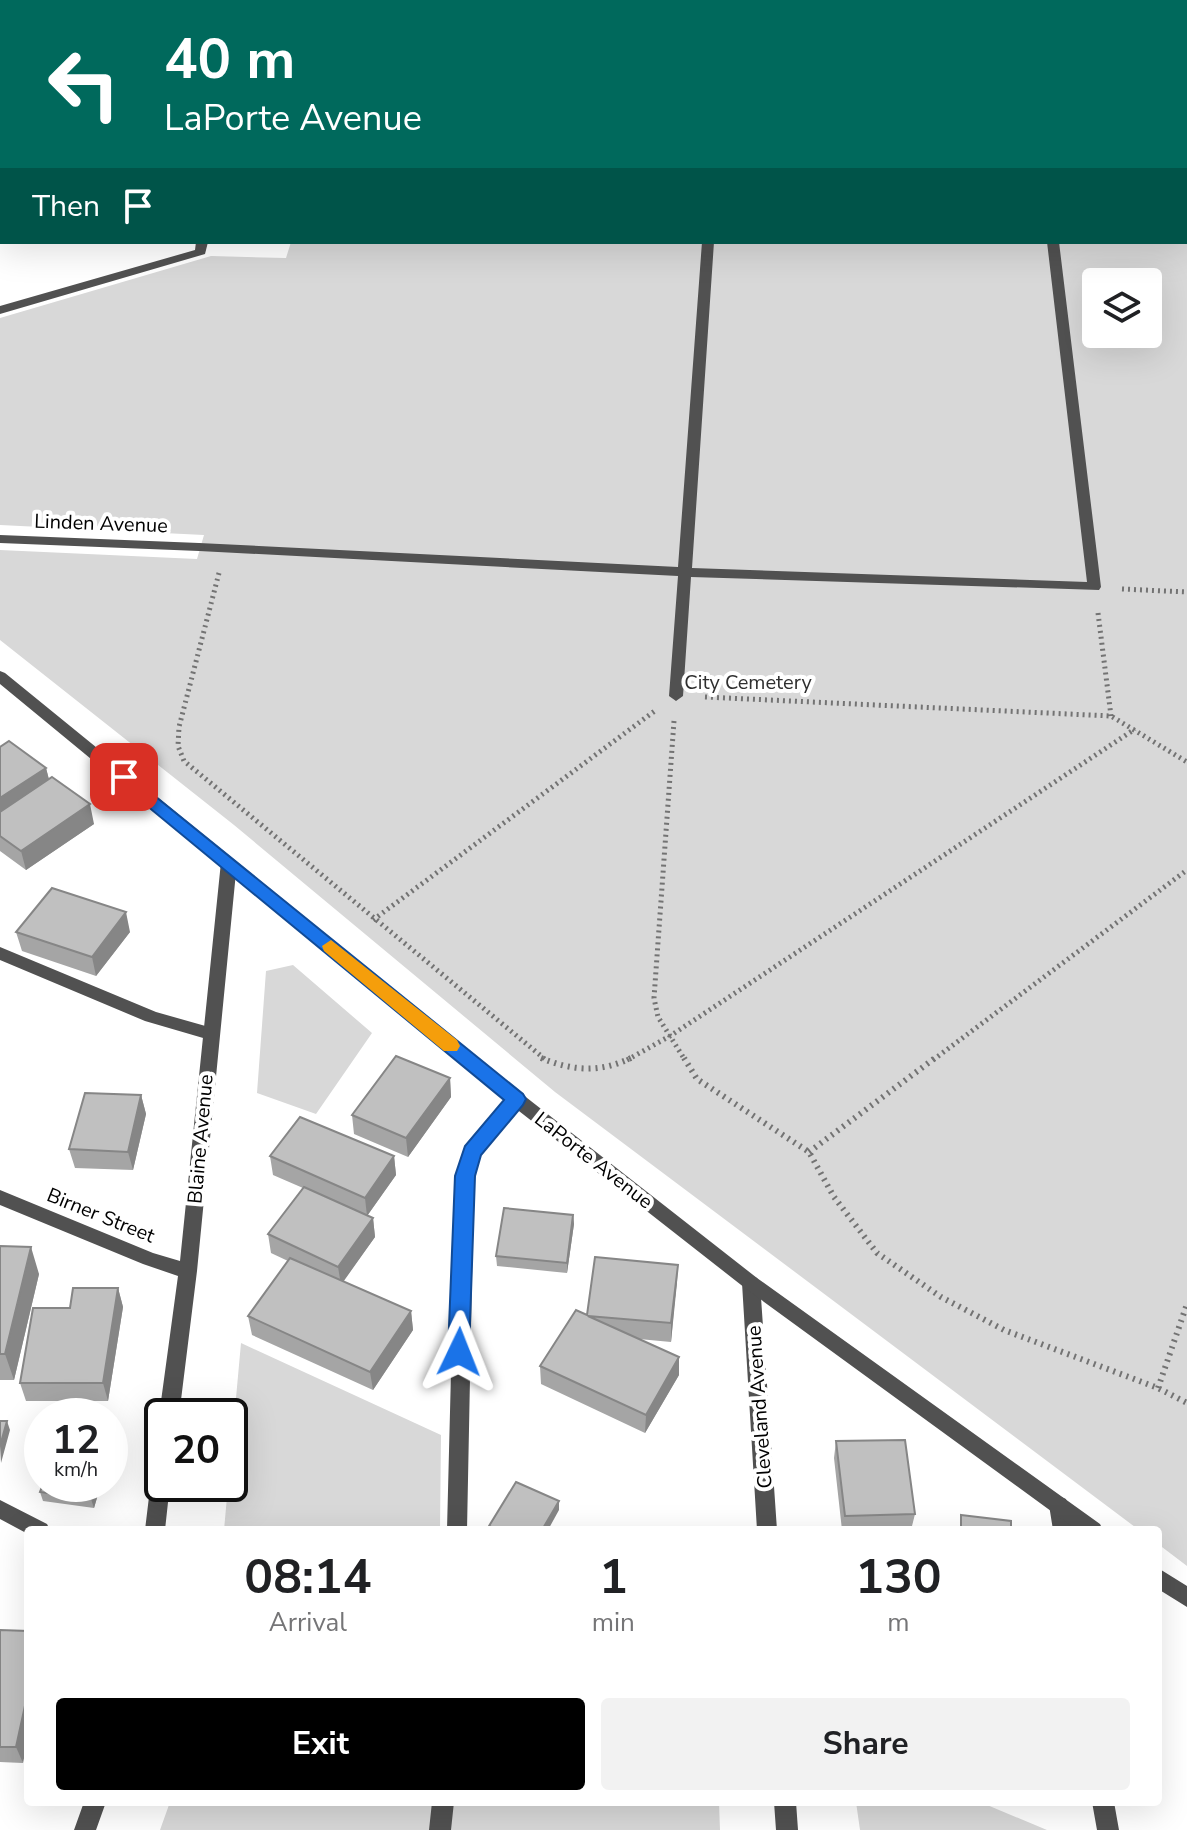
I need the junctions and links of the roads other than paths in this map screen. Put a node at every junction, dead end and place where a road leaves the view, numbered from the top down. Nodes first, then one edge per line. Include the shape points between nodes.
1 (202, 244) edge
2 (708, 244) edge
3 (1053, 244) edge
4 (0, 310) edge
5 (0, 539) edge
6 (684, 572) junction
7 (0, 676) edge
8 (676, 696) road end
9 (229, 862) junction
10 (0, 953) edge
11 (210, 1034) junction
12 (516, 1099) junction
13 (0, 1197) edge
14 (188, 1271) junction
15 (751, 1283) junction
16 (171, 1398) edge
17 (158, 1502) edge
18 (1059, 1505) junction
19 (0, 1509) edge
20 (32, 1526) edge
21 (155, 1526) edge
22 (457, 1526) edge
23 (767, 1526) edge
24 (1062, 1526) edge
25 (1088, 1526) edge
26 (1162, 1580) edge
27 (1187, 1598) edge
28 (94, 1806) edge
29 (443, 1806) edge
30 (785, 1806) edge
31 (1104, 1806) edge
32 (85, 1830) edge
33 (440, 1830) edge
34 (787, 1830) edge
35 (1108, 1830) edge

1 - 4 street via 201,252
2 - 6 street
3 - 6 street, Linden Avenue via 1094,587
5 - 6 street, Linden Avenue
6 - 8 street
7 - 9 street, LaPorte Avenue
9 - 11 street, Blaine Avenue
9 - 12 street, LaPorte Avenue
10 - 11 street via 151,1017
11 - 14 street, Blaine Avenue
12 - 15 street, LaPorte Avenue
12 - 22 street via 472,1152 465,1176
13 - 14 street, Birner Street
14 - 16 street, Blaine Avenue
15 - 18 street, LaPorte Avenue
15 - 23 street, Cleveland Avenue
17 - 21 street
18 - 24 street
18 - 25 street, LaPorte Avenue
19 - 20 street
26 - 27 street
28 - 32 street
29 - 33 street
30 - 34 street
31 - 35 street

